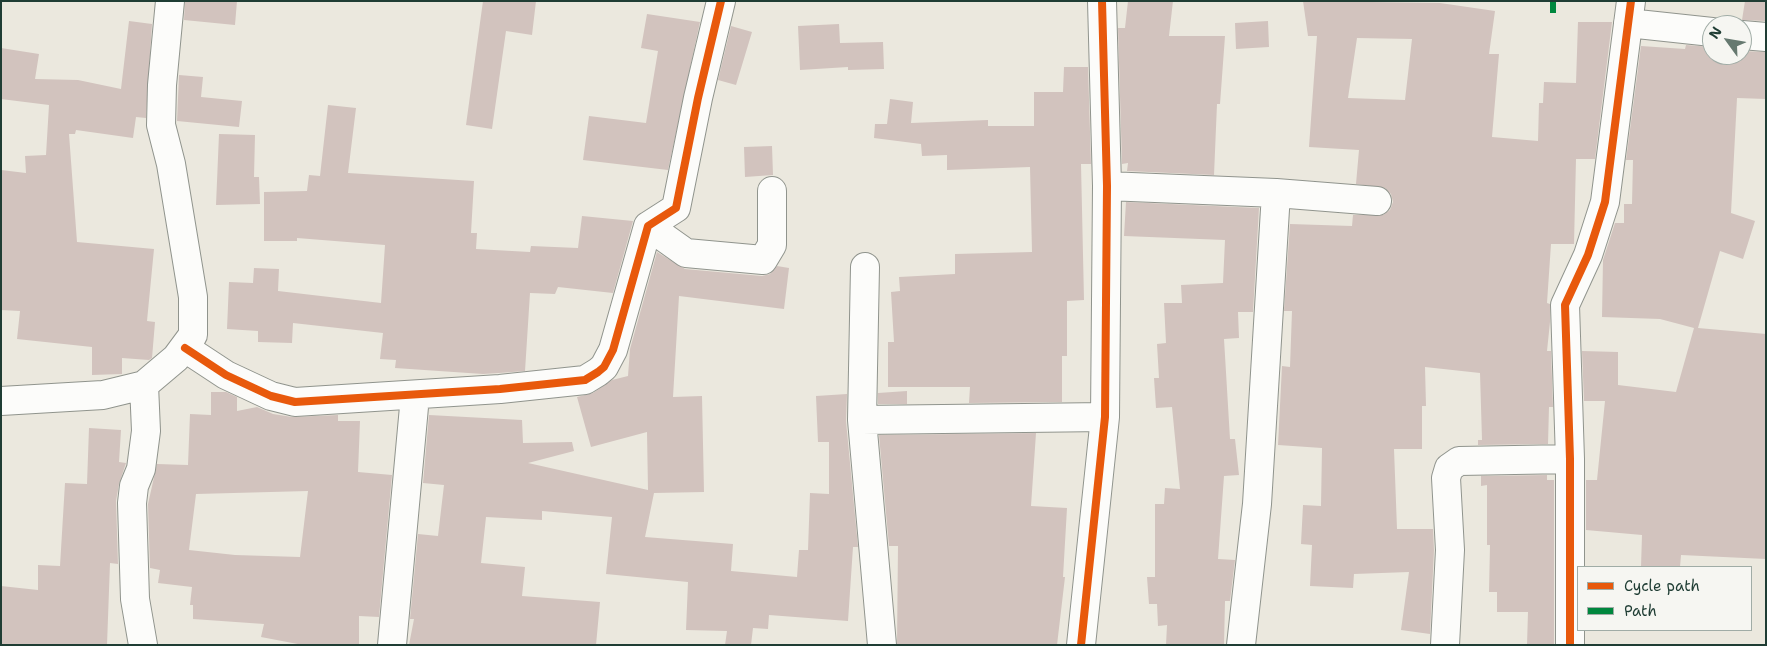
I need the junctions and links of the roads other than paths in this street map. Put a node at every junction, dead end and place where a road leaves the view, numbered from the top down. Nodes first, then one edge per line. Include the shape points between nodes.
1 (170, 1) edge
2 (721, 1) edge
3 (1102, 1) edge
4 (1630, 12) edge
5 (1702, 30) edge
6 (1752, 35) edge
7 (1766, 37) edge
8 (1107, 186) junction
9 (772, 191) dead end
10 (1276, 193) junction
11 (1377, 201) dead end
12 (648, 226) junction
13 (865, 267) dead end
14 (185, 348) junction
15 (144, 385) junction
16 (415, 396) junction
17 (1, 401) edge
18 (1105, 417) junction
19 (862, 420) junction
20 (1570, 459) junction
21 (143, 645) edge
22 (392, 645) edge
23 (882, 645) edge
24 (1081, 645) edge
25 (1241, 645) edge
26 (1445, 645) edge
27 (1570, 645) edge

1 - 14 street via 161,126 193,296 192,335
2 - 12 street via 676,208
3 - 8 street
4 - 5 street
4 - 20 street via 1605,202 1588,255 1565,305
6 - 7 street
8 - 10 street
8 - 18 street
9 - 12 street via 772,245 763,260 686,253
10 - 11 street
10 - 25 street via 1258,504
12 - 16 street via 613,350 598,372 585,380
13 - 19 street
14 - 15 street
14 - 16 street via 226,375 272,396 295,402
15 - 17 street via 103,395
15 - 21 street via 146,431 132,503 135,599
16 - 22 street
18 - 19 street
18 - 24 street
19 - 23 street
20 - 26 street via 1459,460 1449,468 1446,478 1450,550
20 - 27 street

